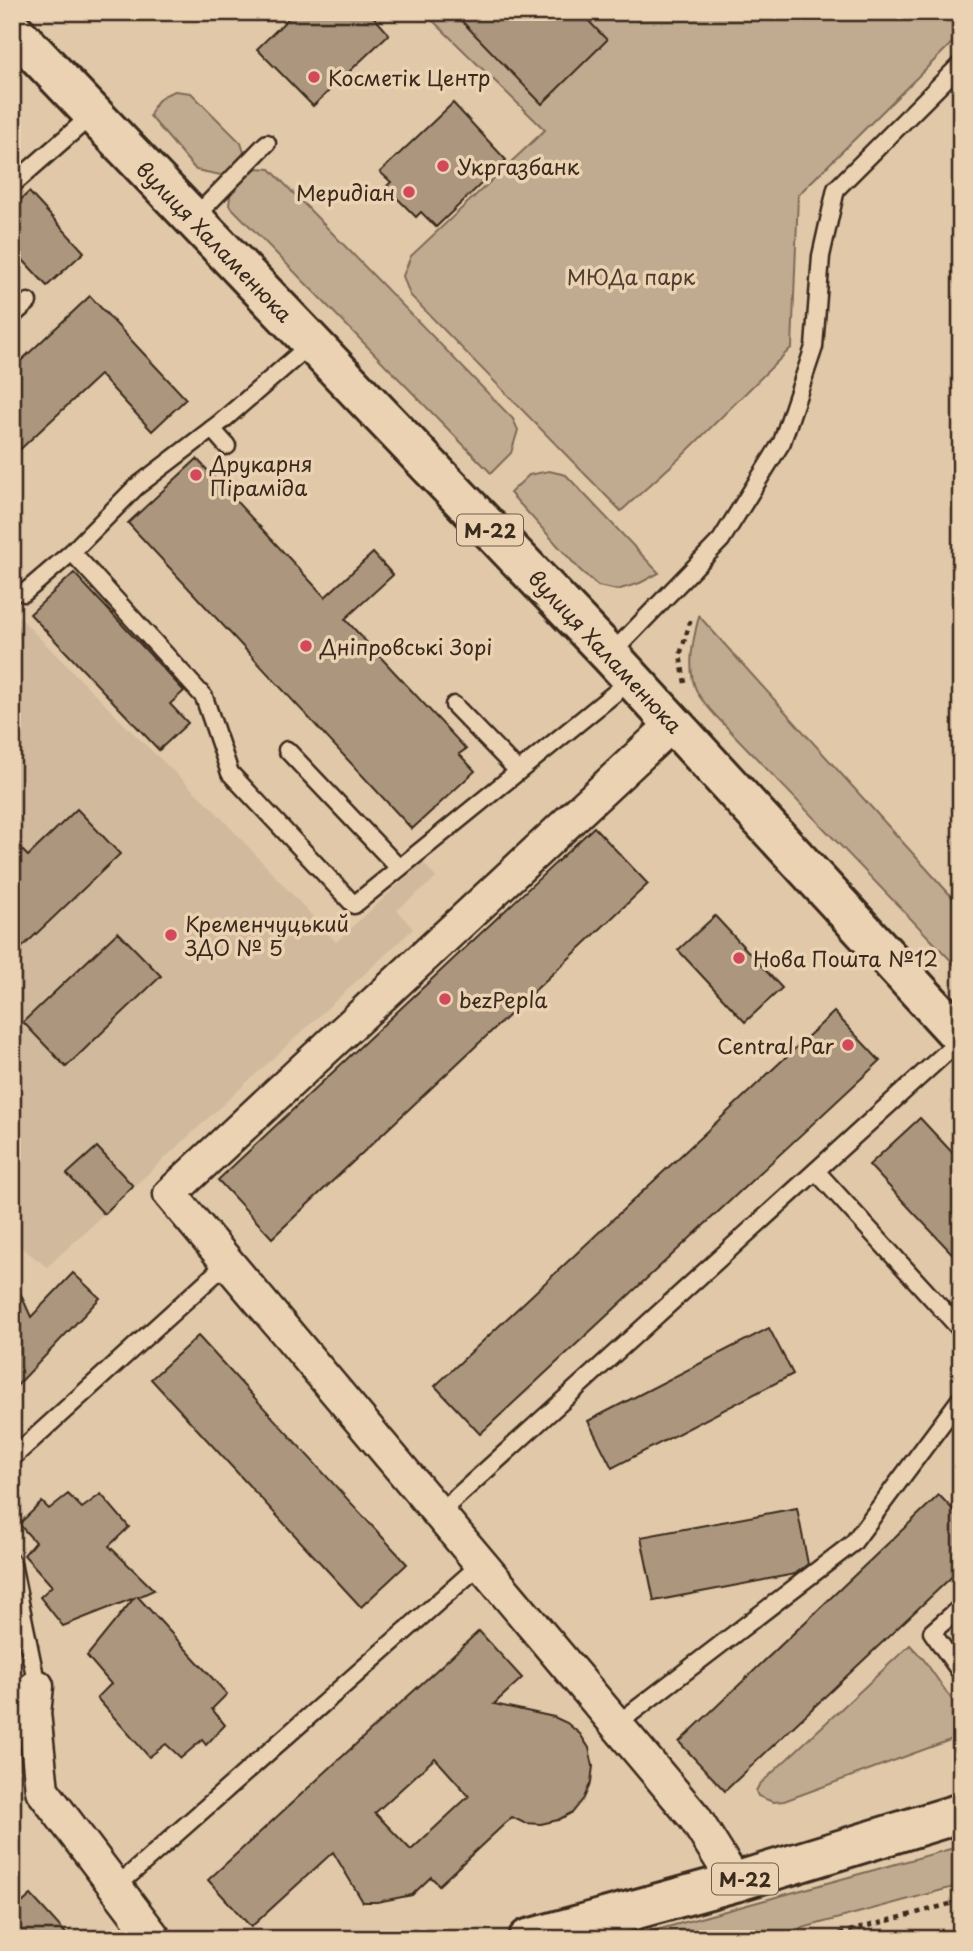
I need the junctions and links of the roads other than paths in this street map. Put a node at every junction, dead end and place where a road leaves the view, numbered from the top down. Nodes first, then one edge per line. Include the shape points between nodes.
1 (14, 23) edge
2 (961, 64) edge
3 (93, 114) junction
4 (267, 144) dead end
5 (12, 185) edge
6 (193, 219) junction
7 (28, 302) dead end
8 (12, 316) edge
9 (312, 343) junction
10 (212, 429) junction
11 (228, 446) dead end
12 (72, 552) junction
13 (24, 593) dead end
14 (621, 668) junction
15 (454, 705) dead end
16 (674, 723) junction
17 (287, 750) dead end
18 (518, 771) junction
19 (399, 868) junction
20 (961, 1038) edge
21 (816, 1171) junction
22 (228, 1262) junction
23 (961, 1330) edge
24 (961, 1398) edge
25 (12, 1458) edge
26 (439, 1513) junction
27 (12, 1563) edge
28 (482, 1563) junction
29 (961, 1607) edge
30 (961, 1673) edge
31 (37, 1686) junction
32 (12, 1704) edge
33 (617, 1724) junction
34 (961, 1814) edge
35 (735, 1882) junction
36 (116, 1887) junction
37 (534, 1938) edge
38 (155, 1939) edge

1 - 3 highway, вулиця Халаменюка / М-22
2 - 14 lane via 836,189 821,256 814,347 782,442 721,540
3 - 5 lane
3 - 6 highway, вулиця Халаменюка / М-22
4 - 6 lane
6 - 9 highway, вулиця Халаменюка / М-22
7 - 8 lane
9 - 10 lane
9 - 14 highway, вулиця Халаменюка / М-22
10 - 11 lane
10 - 12 lane via 136,487
12 - 13 lane
12 - 19 lane via 204,697 230,773 354,905
14 - 16 highway, вулиця Халаменюка / М-22
14 - 18 lane
15 - 18 lane
16 - 20 highway, вулиця Халаменюка / М-22
16 - 22 street via 170,1194
17 - 19 lane
18 - 19 lane
20 - 21 lane
21 - 23 lane
21 - 26 lane
22 - 25 lane
22 - 26 street
24 - 33 lane via 853,1543
26 - 28 street
27 - 31 lane
28 - 33 street
28 - 36 lane
29 - 30 lane via 932,1632
31 - 32 street
31 - 36 street via 34,1713 42,1790
33 - 35 street via 695,1818
34 - 35 highway, М-22
35 - 37 highway, М-22
36 - 38 street

